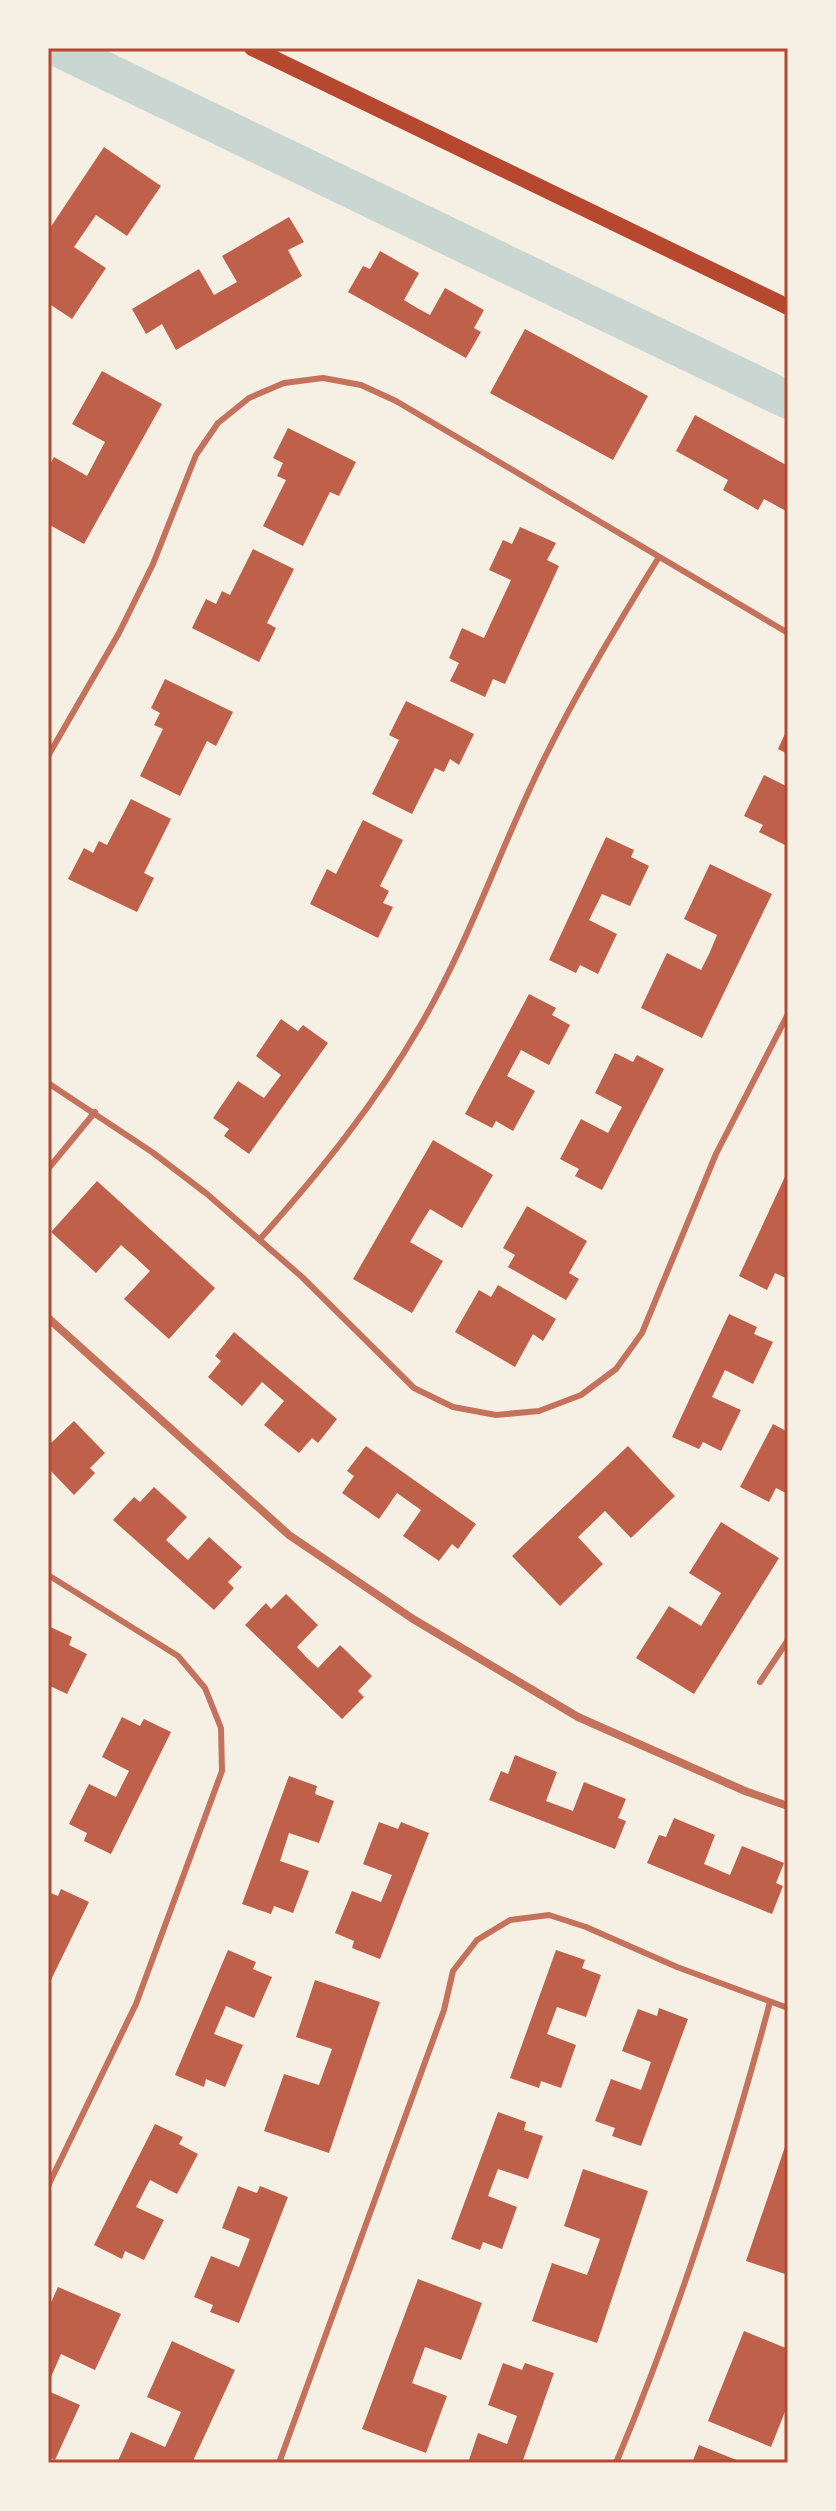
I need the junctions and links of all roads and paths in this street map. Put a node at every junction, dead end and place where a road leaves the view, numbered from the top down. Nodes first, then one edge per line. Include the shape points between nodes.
1 (252, 48) edge
2 (788, 307) edge
3 (659, 557) junction
4 (788, 633) edge
5 (48, 756) edge
6 (788, 1014) edge
7 (48, 1083) edge
8 (95, 1112) junction
9 (48, 1169) edge
10 (260, 1239) junction
11 (48, 1318) edge
12 (48, 1575) edge
13 (788, 1640) edge
14 (760, 1682) dead end
15 (788, 1806) edge
16 (770, 2002) junction
17 (788, 2008) edge
18 (48, 2186) edge
19 (279, 2463) edge
20 (616, 2463) edge

1 - 2 main road
3 - 4 lane
3 - 5 lane via 396,401 361,385 323,378 284,383 249,398 218,423 196,455 153,564
3 - 10 lane via 598,655 544,758 462,946 421,1025 374,1101
6 - 10 lane via 716,1154 642,1333 616,1369 581,1395 539,1411 510,1414 453,1407 414,1388
7 - 8 lane
8 - 9 lane
8 - 10 lane
11 - 15 street via 289,1535 413,1619 578,1717
12 - 18 lane via 178,1656 205,1688 221,1728 222,1771 136,2004
13 - 14 lane
16 - 17 lane
16 - 19 lane via 549,1915 510,1920 477,1940 453,1971 434,2040
16 - 20 lane via 699,2246

